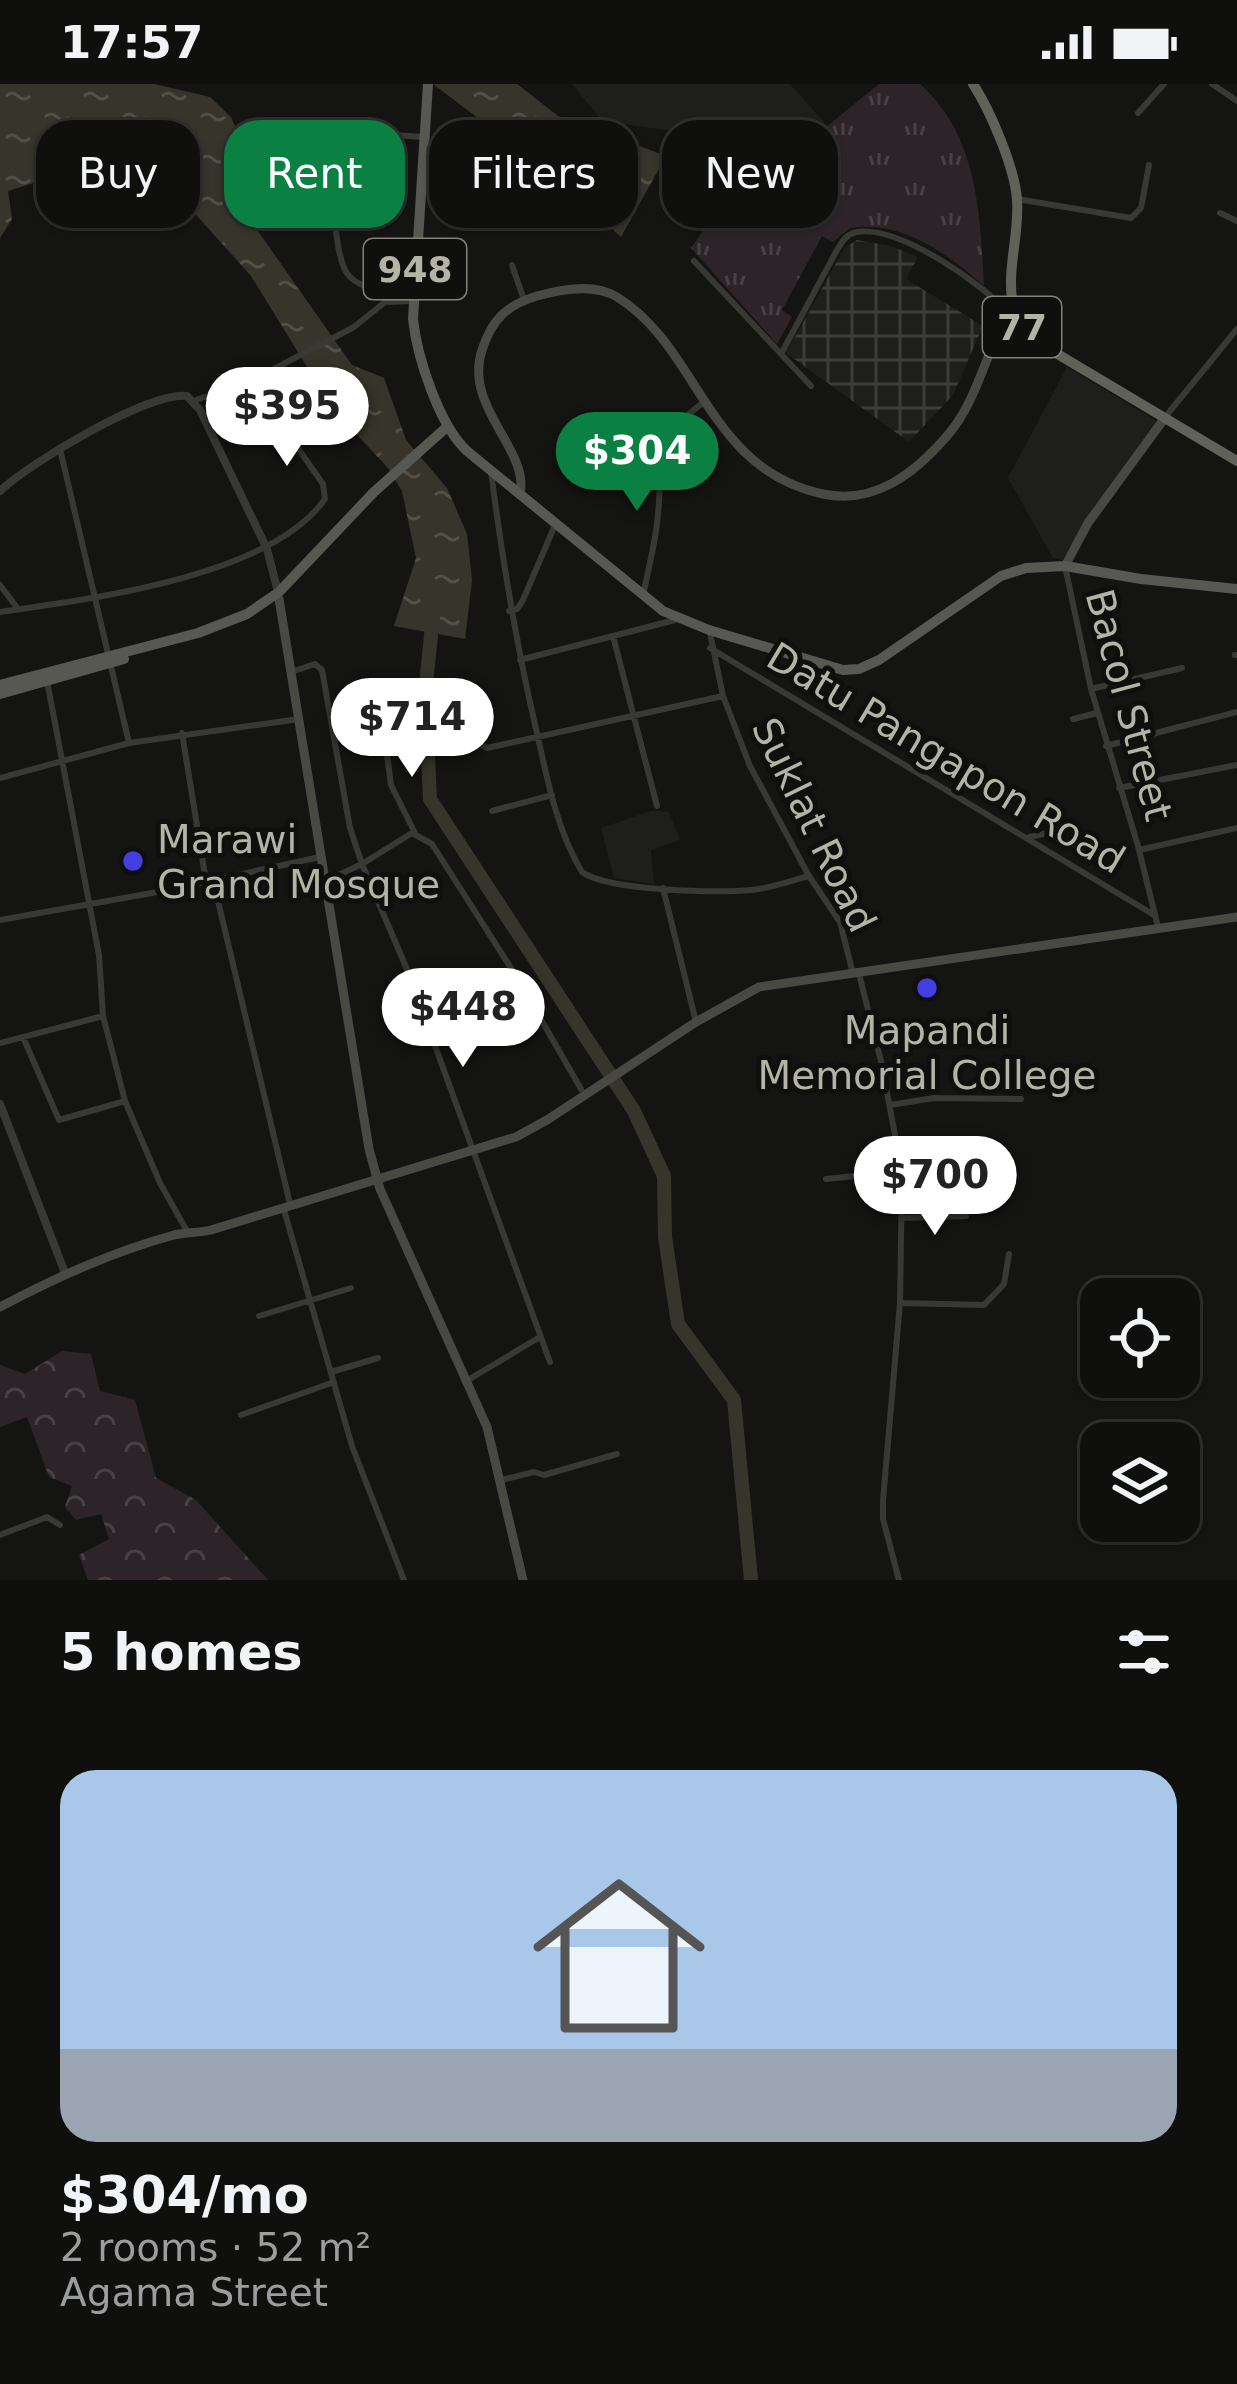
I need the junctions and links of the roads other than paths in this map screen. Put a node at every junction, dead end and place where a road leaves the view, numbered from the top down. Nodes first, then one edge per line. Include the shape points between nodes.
1 (428, 84) edge
2 (973, 84) edge
3 (1164, 84) edge
4 (1212, 84) edge
5 (1237, 101) edge
6 (1138, 113) dead end
7 (424, 137) junction
8 (1149, 165) dead end
9 (1017, 199) junction
10 (1220, 213) dead end
11 (1237, 220) edge
12 (694, 261) dead end
13 (512, 265) dead end
14 (413, 297) junction
15 (524, 300) junction
16 (1010, 310) junction
17 (1237, 329) edge
18 (781, 353) junction
19 (251, 381) junction
20 (811, 386) dead end
21 (191, 399) junction
22 (703, 404) junction
23 (1164, 418) junction
24 (448, 426) junction
25 (60, 449) junction
26 (1237, 461) edge
27 (490, 471) junction
28 (0, 491) edge
29 (520, 494) junction
30 (555, 525) junction
31 (267, 549) junction
32 (1065, 566) junction
33 (0, 585) edge
34 (1237, 589) edge
35 (279, 596) junction
36 (643, 596) junction
37 (94, 598) junction
38 (18, 609) junction
39 (509, 611) junction
40 (0, 612) edge
41 (678, 619) junction
42 (710, 630) junction
43 (613, 636) junction
44 (710, 648) junction
45 (109, 659) junction
46 (520, 660) junction
47 (1182, 668) dead end
48 (291, 672) junction
49 (47, 681) junction
50 (1090, 689) junction
51 (0, 690) edge
52 (723, 696) junction
53 (1237, 712) edge
54 (633, 713) junction
55 (1097, 713) junction
56 (463, 714) dead end
57 (298, 719) junction
58 (1073, 719) dead end
59 (383, 725) dead end
60 (182, 733) junction
61 (538, 736) junction
62 (129, 743) junction
63 (1106, 746) junction
64 (65, 760) junction
65 (1237, 765) edge
66 (0, 778) edge
67 (1119, 788) junction
68 (551, 795) junction
69 (657, 806) dead end
70 (492, 812) dead end
71 (1237, 828) edge
72 (1066, 829) dead end
73 (415, 833) junction
74 (1025, 838) junction
75 (1139, 850) junction
76 (321, 857) junction
77 (362, 864) junction
78 (808, 876) junction
79 (210, 880) junction
80 (324, 882) junction
81 (664, 888) junction
82 (89, 903) junction
83 (1154, 915) junction
84 (1237, 917) edge
85 (0, 920) edge
86 (1158, 927) junction
87 (856, 974) junction
88 (103, 1016) junction
89 (696, 1022) junction
90 (23, 1037) junction
91 (0, 1043) edge
92 (585, 1090) junction
93 (1021, 1099) dead end
94 (125, 1101) junction
95 (0, 1104) edge
96 (890, 1105) junction
97 (472, 1151) junction
98 (960, 1165) dead end
99 (902, 1172) junction
100 (826, 1179) dead end
101 (377, 1180) junction
102 (287, 1205) junction
103 (966, 1216) dead end
104 (902, 1218) junction
105 (188, 1232) junction
106 (1009, 1254) dead end
107 (65, 1273) junction
108 (351, 1288) dead end
109 (309, 1302) junction
110 (900, 1303) junction
111 (0, 1307) edge
112 (259, 1316) dead end
113 (541, 1337) junction
114 (378, 1358) dead end
115 (550, 1362) dead end
116 (332, 1377) junction
117 (468, 1380) junction
118 (241, 1415) dead end
119 (616, 1454) dead end
120 (501, 1480) junction
121 (60, 1526) dead end
122 (0, 1535) edge
123 (404, 1580) edge
124 (523, 1580) edge
125 (899, 1580) edge

1 - 7 main road, 948
2 - 9 highway, 77
3 - 6 street
4 - 5 street
7 - 14 main road, 948
7 - 14 street via 346,132 338,153 343,268 358,283
8 - 9 street via 1134,217
9 - 16 highway, 77
10 - 11 street
12 - 18 street
13 - 15 street
14 - 19 street via 385,302
14 - 24 main road, 948 via 417,346
15 - 22 main road via 579,288 614,296 657,335
15 - 29 main road via 492,326 478,370 522,476
16 - 18 street via 916,247 856,232 837,250
16 - 22 main road via 950,433 915,468 867,496 805,490 767,471
16 - 23 highway, 77 via 1033,339
17 - 23 street
18 - 20 street
19 - 21 street
19 - 31 street via 326,492 314,512
21 - 25 street via 164,399
21 - 31 street
22 - 36 street via 674,427 658,467
23 - 26 highway, 77
23 - 32 main road
24 - 27 main road
24 - 35 main road
25 - 28 street
25 - 37 street
27 - 29 main road
27 - 39 street
29 - 30 main road
30 - 36 main road
30 - 39 street via 524,600
31 - 35 street
31 - 37 street
32 - 34 main road
32 - 42 main road via 1001,576 859,669 824,667
32 - 50 street, Bacol Street
33 - 38 street
35 - 45 main road via 226,629
35 - 48 main road
36 - 41 main road
37 - 38 street
37 - 45 street
38 - 40 street
39 - 46 street
41 - 42 main road
41 - 43 street
42 - 44 street, Suklat Road
43 - 46 street
43 - 54 street
44 - 52 street, Suklat Road
44 - 74 street, Datu Pangapon Road
45 - 49 main road
45 - 51 main road
45 - 62 street
46 - 61 street
47 - 50 street
48 - 57 main road
48 - 77 street via 315,664 322,670
49 - 51 main road
49 - 64 street
50 - 55 street, Bacol Street
52 - 54 street
52 - 78 street, Suklat Road
53 - 63 street
54 - 61 street
54 - 69 street
55 - 58 street
55 - 63 street, Bacol Street
56 - 61 street via 479,747
57 - 60 street
57 - 76 main road
59 - 73 street via 391,785
60 - 62 street
60 - 79 street
61 - 68 street
62 - 64 street
63 - 67 street, Bacol Street
64 - 66 street
64 - 82 street
65 - 67 street
67 - 75 street, Bacol Street
68 - 70 street
68 - 81 street via 581,872
71 - 75 street
72 - 74 street
73 - 77 street
73 - 92 street via 456,879
74 - 83 street, Datu Pangapon Road
75 - 83 street, Bacol Street
76 - 79 street
76 - 80 main road
77 - 80 street
77 - 97 street
78 - 81 street via 755,890
78 - 87 street, Suklat Road via 840,922
79 - 82 street
79 - 102 street
80 - 101 main road
81 - 89 street
82 - 85 street
82 - 88 street
83 - 86 street, Bacol Street
84 - 86 main road
86 - 87 main road
87 - 89 main road via 759,987
87 - 96 street, Suklat Road
88 - 90 street
88 - 94 street
89 - 92 main road
90 - 91 street
90 - 94 street via 59,1120
92 - 97 main road via 531,1130
93 - 96 street
94 - 105 street
95 - 107 street
96 - 99 street, Suklat Road
97 - 101 main road
97 - 113 street
98 - 99 street
99 - 100 street
99 - 104 street, Suklat Road
101 - 102 main road
101 - 117 main road
102 - 105 main road
102 - 109 street
103 - 104 street
104 - 110 street, Suklat Road
105 - 107 main road
106 - 110 street via 1004,1284 984,1305
107 - 111 main road
108 - 109 street
109 - 112 street
109 - 116 street
110 - 125 street, Suklat Road via 883,1500
113 - 115 street
113 - 117 street
114 - 116 street
116 - 118 street
116 - 123 street
117 - 120 main road
119 - 120 street
120 - 124 main road
121 - 122 street via 46,1517

